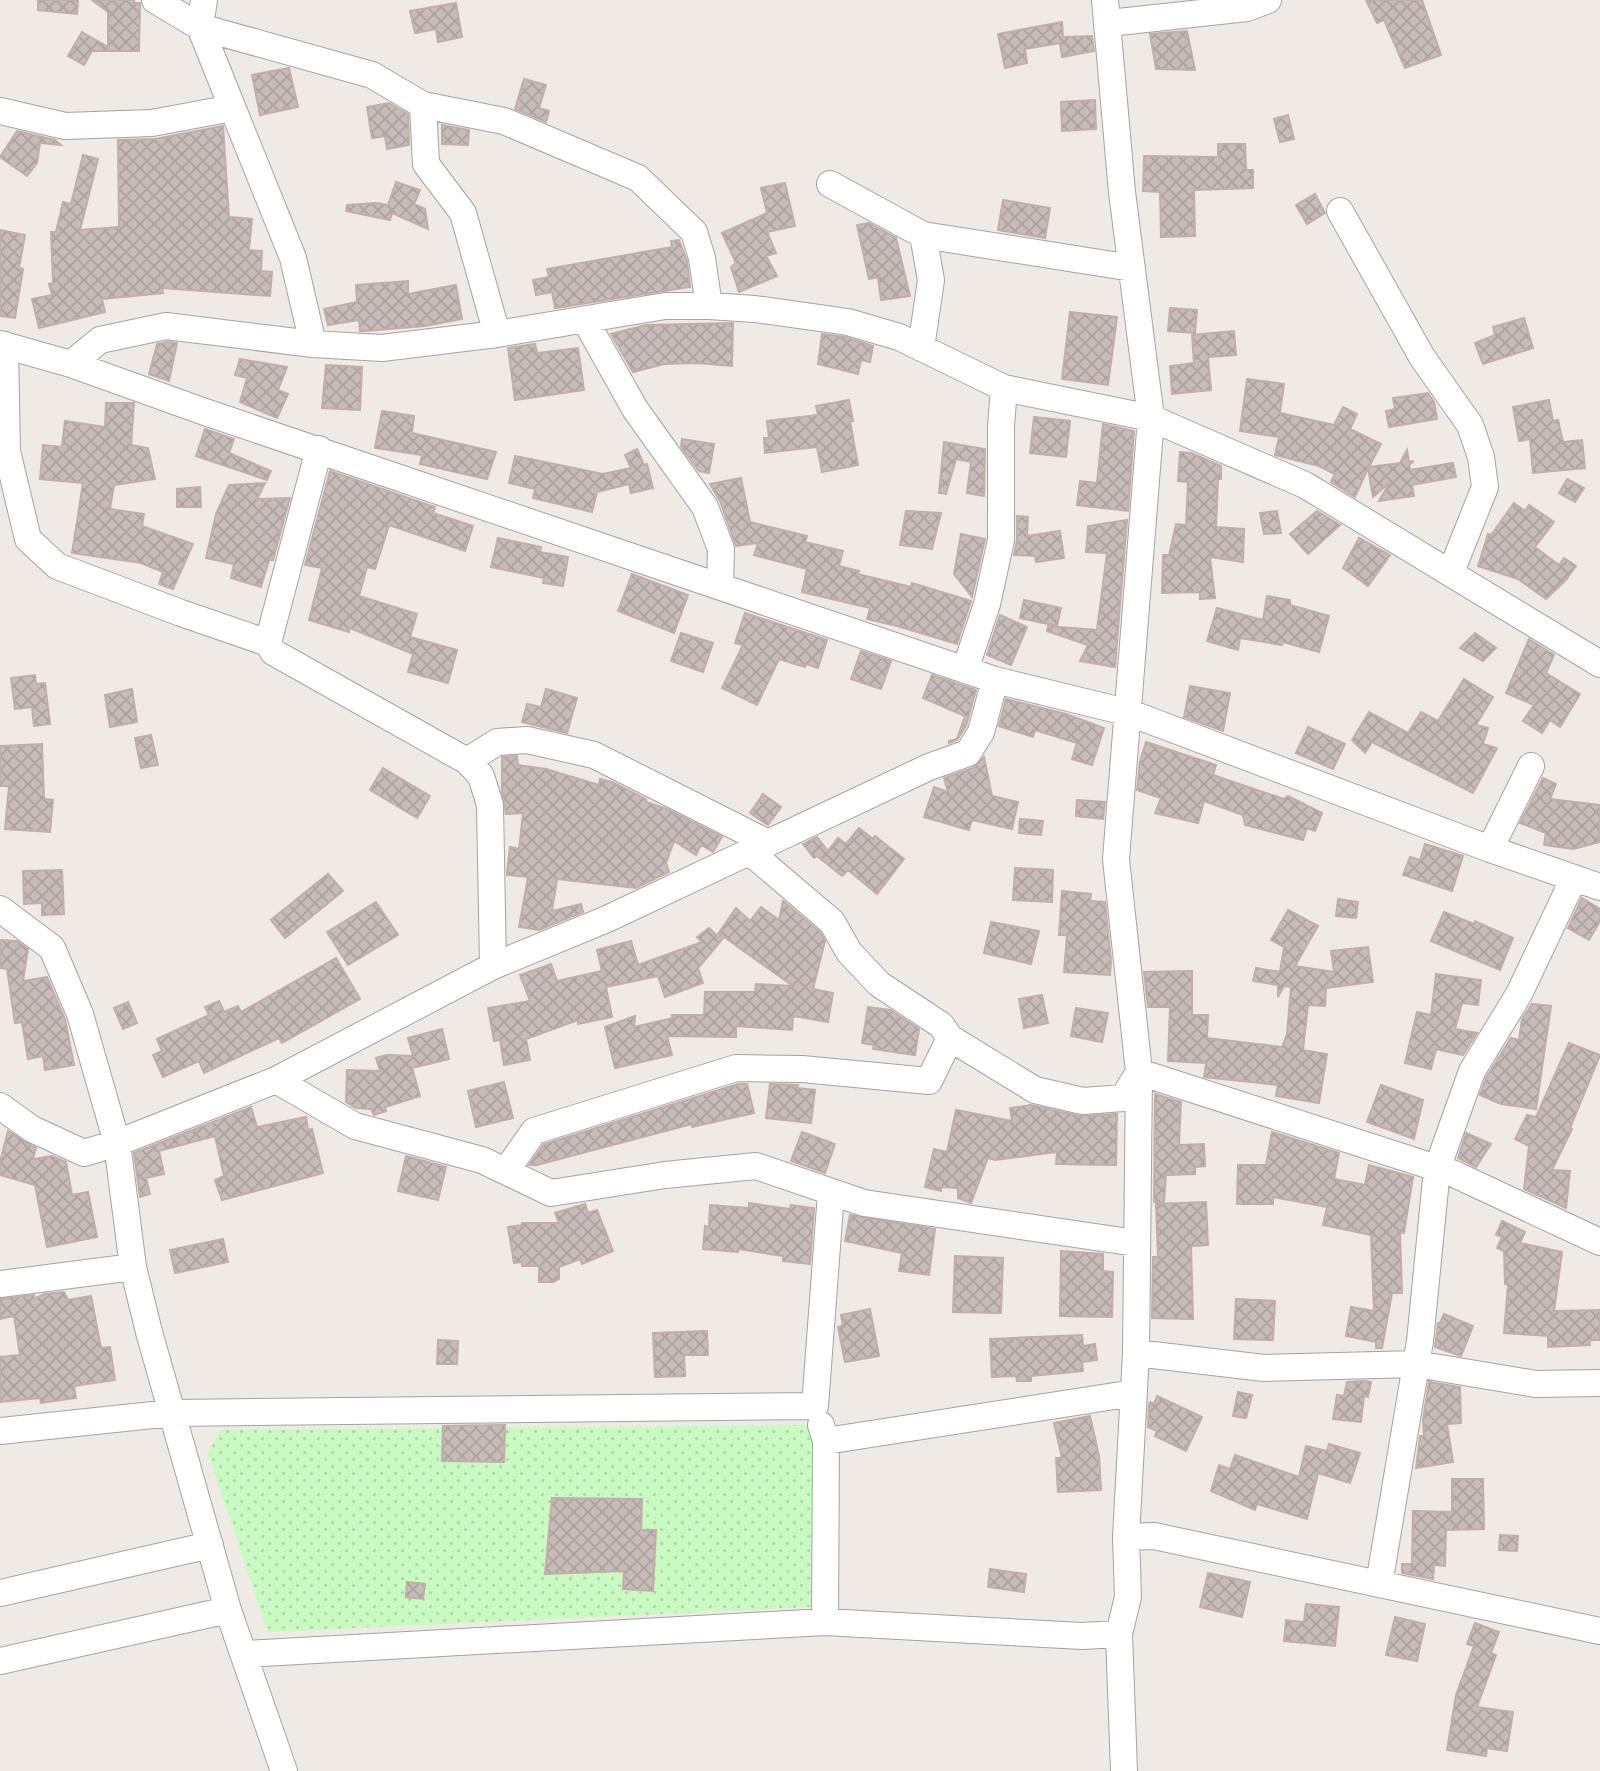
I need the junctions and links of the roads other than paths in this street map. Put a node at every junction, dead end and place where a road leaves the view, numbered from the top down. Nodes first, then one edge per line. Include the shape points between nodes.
1 (155, 0) edge
2 (204, 0) edge
3 (1268, 0) edge
4 (1107, 12) edge
5 (200, 27) junction
6 (423, 105) junction
7 (232, 108) junction
8 (0, 111) edge
9 (830, 184) dead end
10 (1340, 211) dead end
11 (923, 235) junction
12 (1132, 268) junction
13 (709, 306) junction
14 (585, 320) junction
15 (498, 334) junction
16 (3, 344) edge
17 (313, 344) junction
18 (921, 348) junction
19 (71, 364) junction
20 (1004, 388) junction
21 (1151, 418) junction
22 (319, 449) junction
23 (1451, 572) junction
24 (720, 586) junction
25 (268, 643) junction
26 (1600, 664) edge
27 (965, 670) junction
28 (995, 680) junction
29 (1130, 713) junction
30 (467, 761) junction
31 (1531, 766) dead end
32 (759, 847) junction
33 (1490, 849) junction
34 (1574, 878) junction
35 (1600, 887) edge
36 (0, 909) edge
37 (493, 966) junction
38 (950, 1038) junction
39 (1139, 1072) junction
40 (276, 1080) junction
41 (0, 1106) edge
42 (117, 1143) junction
43 (1437, 1169) junction
44 (506, 1171) junction
45 (831, 1193) junction
46 (1600, 1242) edge
47 (1136, 1244) junction
48 (133, 1267) junction
49 (0, 1284) edge
50 (1136, 1353) junction
51 (1416, 1364) junction
52 (1600, 1383) edge
53 (1134, 1393) junction
54 (815, 1406) junction
55 (172, 1413) junction
56 (0, 1431) edge
57 (826, 1441) junction
58 (1126, 1537) junction
59 (210, 1545) junction
60 (1379, 1584) junction
61 (0, 1593) edge
62 (228, 1610) junction
63 (825, 1622) junction
64 (1600, 1630) edge
65 (1119, 1634) junction
66 (244, 1654) junction
67 (0, 1661) edge
68 (284, 1771) edge
69 (1124, 1771) edge

1 - 5 street
2 - 5 street
3 - 4 street via 1248,9
4 - 12 street
5 - 6 street via 372,75
5 - 7 street
6 - 13 street via 504,121 638,178 694,232
6 - 15 street via 426,164 463,213
7 - 8 street via 152,123 65,126
7 - 17 street via 293,258
9 - 11 street
10 - 23 street via 1422,357 1470,425 1481,457 1485,487
11 - 12 street
11 - 18 street via 931,280
12 - 21 street
13 - 14 street via 665,306
13 - 18 street via 848,322
14 - 15 street
14 - 24 street via 635,409 705,507 721,549
15 - 17 street via 382,348
16 - 19 street
16 - 25 street via 7,451 27,539 57,566
17 - 19 street via 166,327 100,340
18 - 20 street
19 - 22 street
20 - 21 street
20 - 27 street via 1001,540 987,604
21 - 23 street via 1305,485
21 - 29 street
22 - 24 street
22 - 25 street
23 - 26 street
24 - 27 street
25 - 30 street via 273,652
27 - 28 street
28 - 29 street
28 - 32 street via 981,732 968,752
29 - 33 street
29 - 39 street via 1116,859
30 - 32 street via 497,742 527,740 594,755
30 - 37 street via 481,776 490,805
31 - 33 street
32 - 37 street via 607,919
32 - 38 street via 804,900 832,922 849,952 879,984 941,1025
33 - 34 street
34 - 35 street
34 - 43 street via 1519,994 1472,1071
36 - 42 street via 52,947 80,1014
37 - 40 street
38 - 39 street via 1035,1090 1083,1101 1123,1098
38 - 44 street via 929,1081 736,1068 534,1131
39 - 43 street
39 - 47 street
40 - 42 street
40 - 44 street via 355,1126 482,1160
41 - 42 street via 32,1129 84,1153
42 - 48 street
43 - 46 street
43 - 51 street
44 - 45 street via 551,1193 757,1166
45 - 47 street via 864,1203
45 - 54 street
47 - 50 street
48 - 49 street
48 - 55 street
50 - 51 street via 1264,1368
50 - 53 street
51 - 52 street via 1536,1384
51 - 60 street
53 - 57 street
53 - 58 street
54 - 55 street
54 - 57 street
55 - 56 street
55 - 59 street
57 - 63 street
58 - 60 street via 1154,1536
58 - 65 street via 1128,1597
59 - 61 street
59 - 62 street
60 - 64 street
62 - 66 street
62 - 67 street
63 - 65 street via 1082,1636
63 - 66 street
65 - 69 street
66 - 68 street

